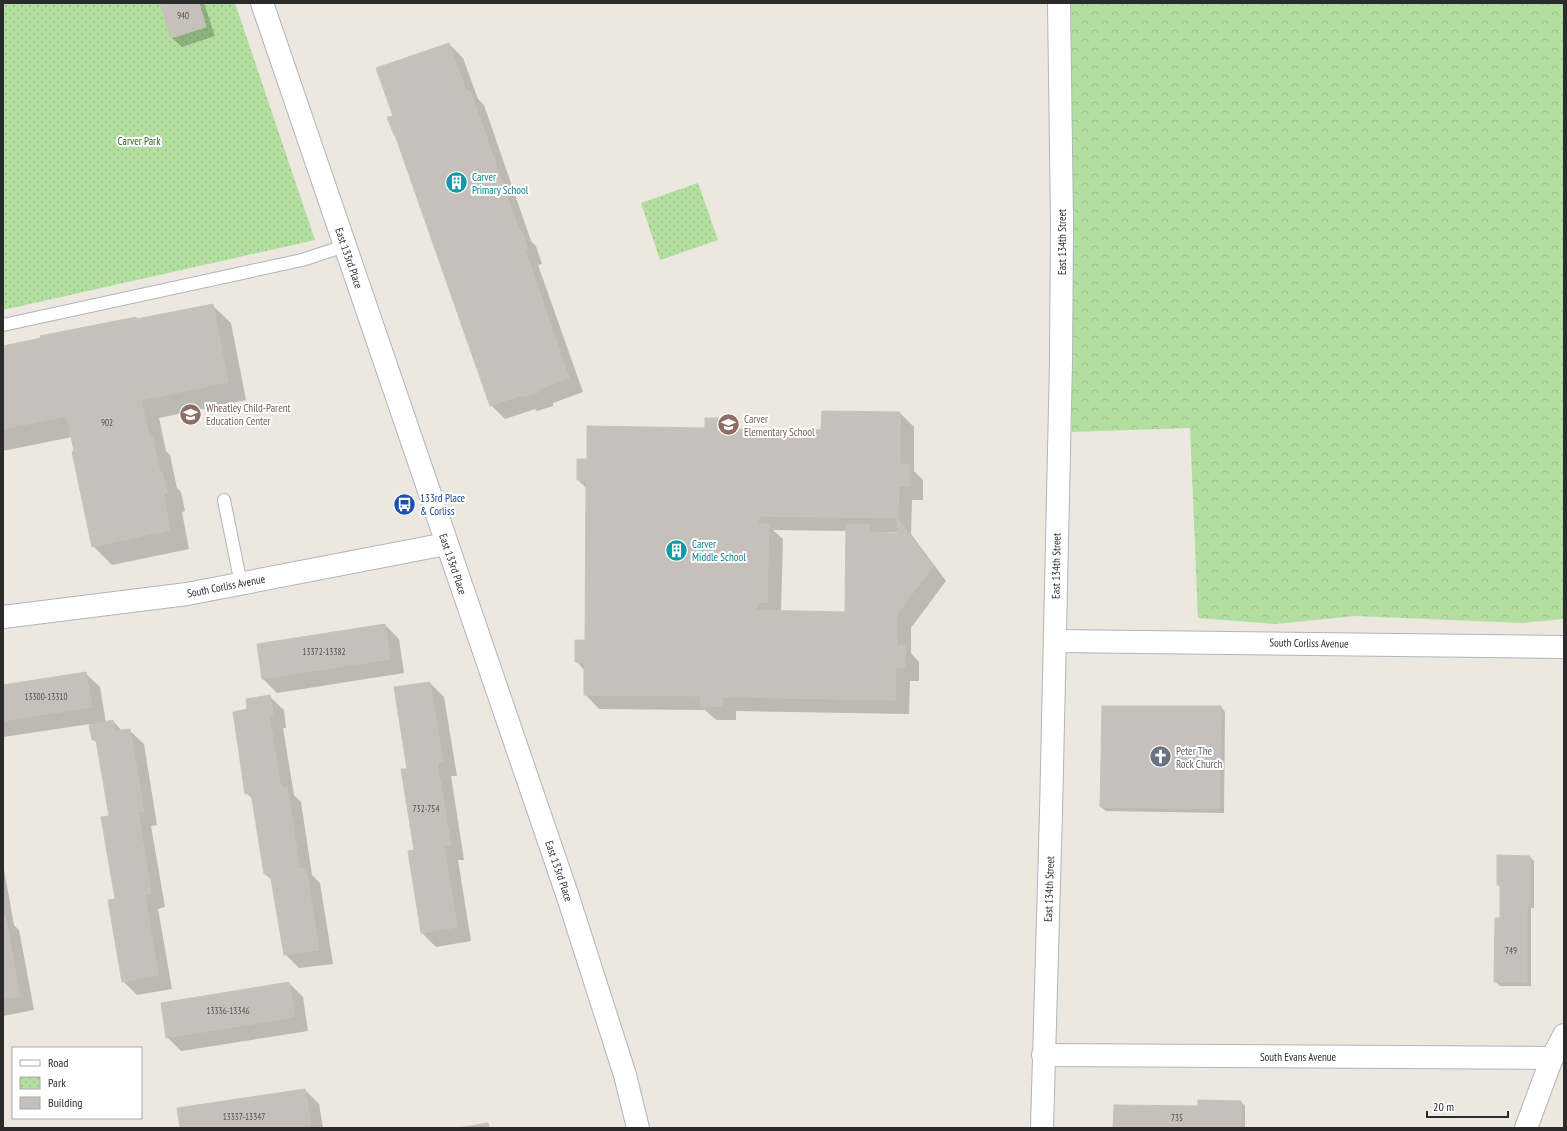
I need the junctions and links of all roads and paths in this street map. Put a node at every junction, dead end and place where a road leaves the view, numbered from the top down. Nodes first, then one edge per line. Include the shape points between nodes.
1 (262, 3) edge
2 (1060, 3) edge
3 (344, 246) junction
4 (3, 325) edge
5 (224, 500) dead end
6 (446, 544) junction
7 (241, 584) junction
8 (3, 617) edge
9 (1055, 641) junction
10 (1564, 647) edge
11 (1564, 1035) edge
12 (1043, 1055) junction
13 (1552, 1058) junction
14 (638, 1128) edge
15 (1042, 1128) edge
16 (1526, 1128) edge

1 - 3 street, East 133rd Place
2 - 9 street, East 134th Street via 1062,224
3 - 4 lane via 302,260
3 - 6 street, East 133rd Place
5 - 7 lane
6 - 7 street, South Corliss Avenue
6 - 14 street, East 133rd Place via 568,897 625,1075
7 - 8 street, South Corliss Avenue via 187,594
9 - 10 street, South Corliss Avenue
9 - 12 street, East 134th Street
11 - 13 street
12 - 13 street, South Evans Avenue
12 - 15 street, East 134th Street
13 - 16 street

